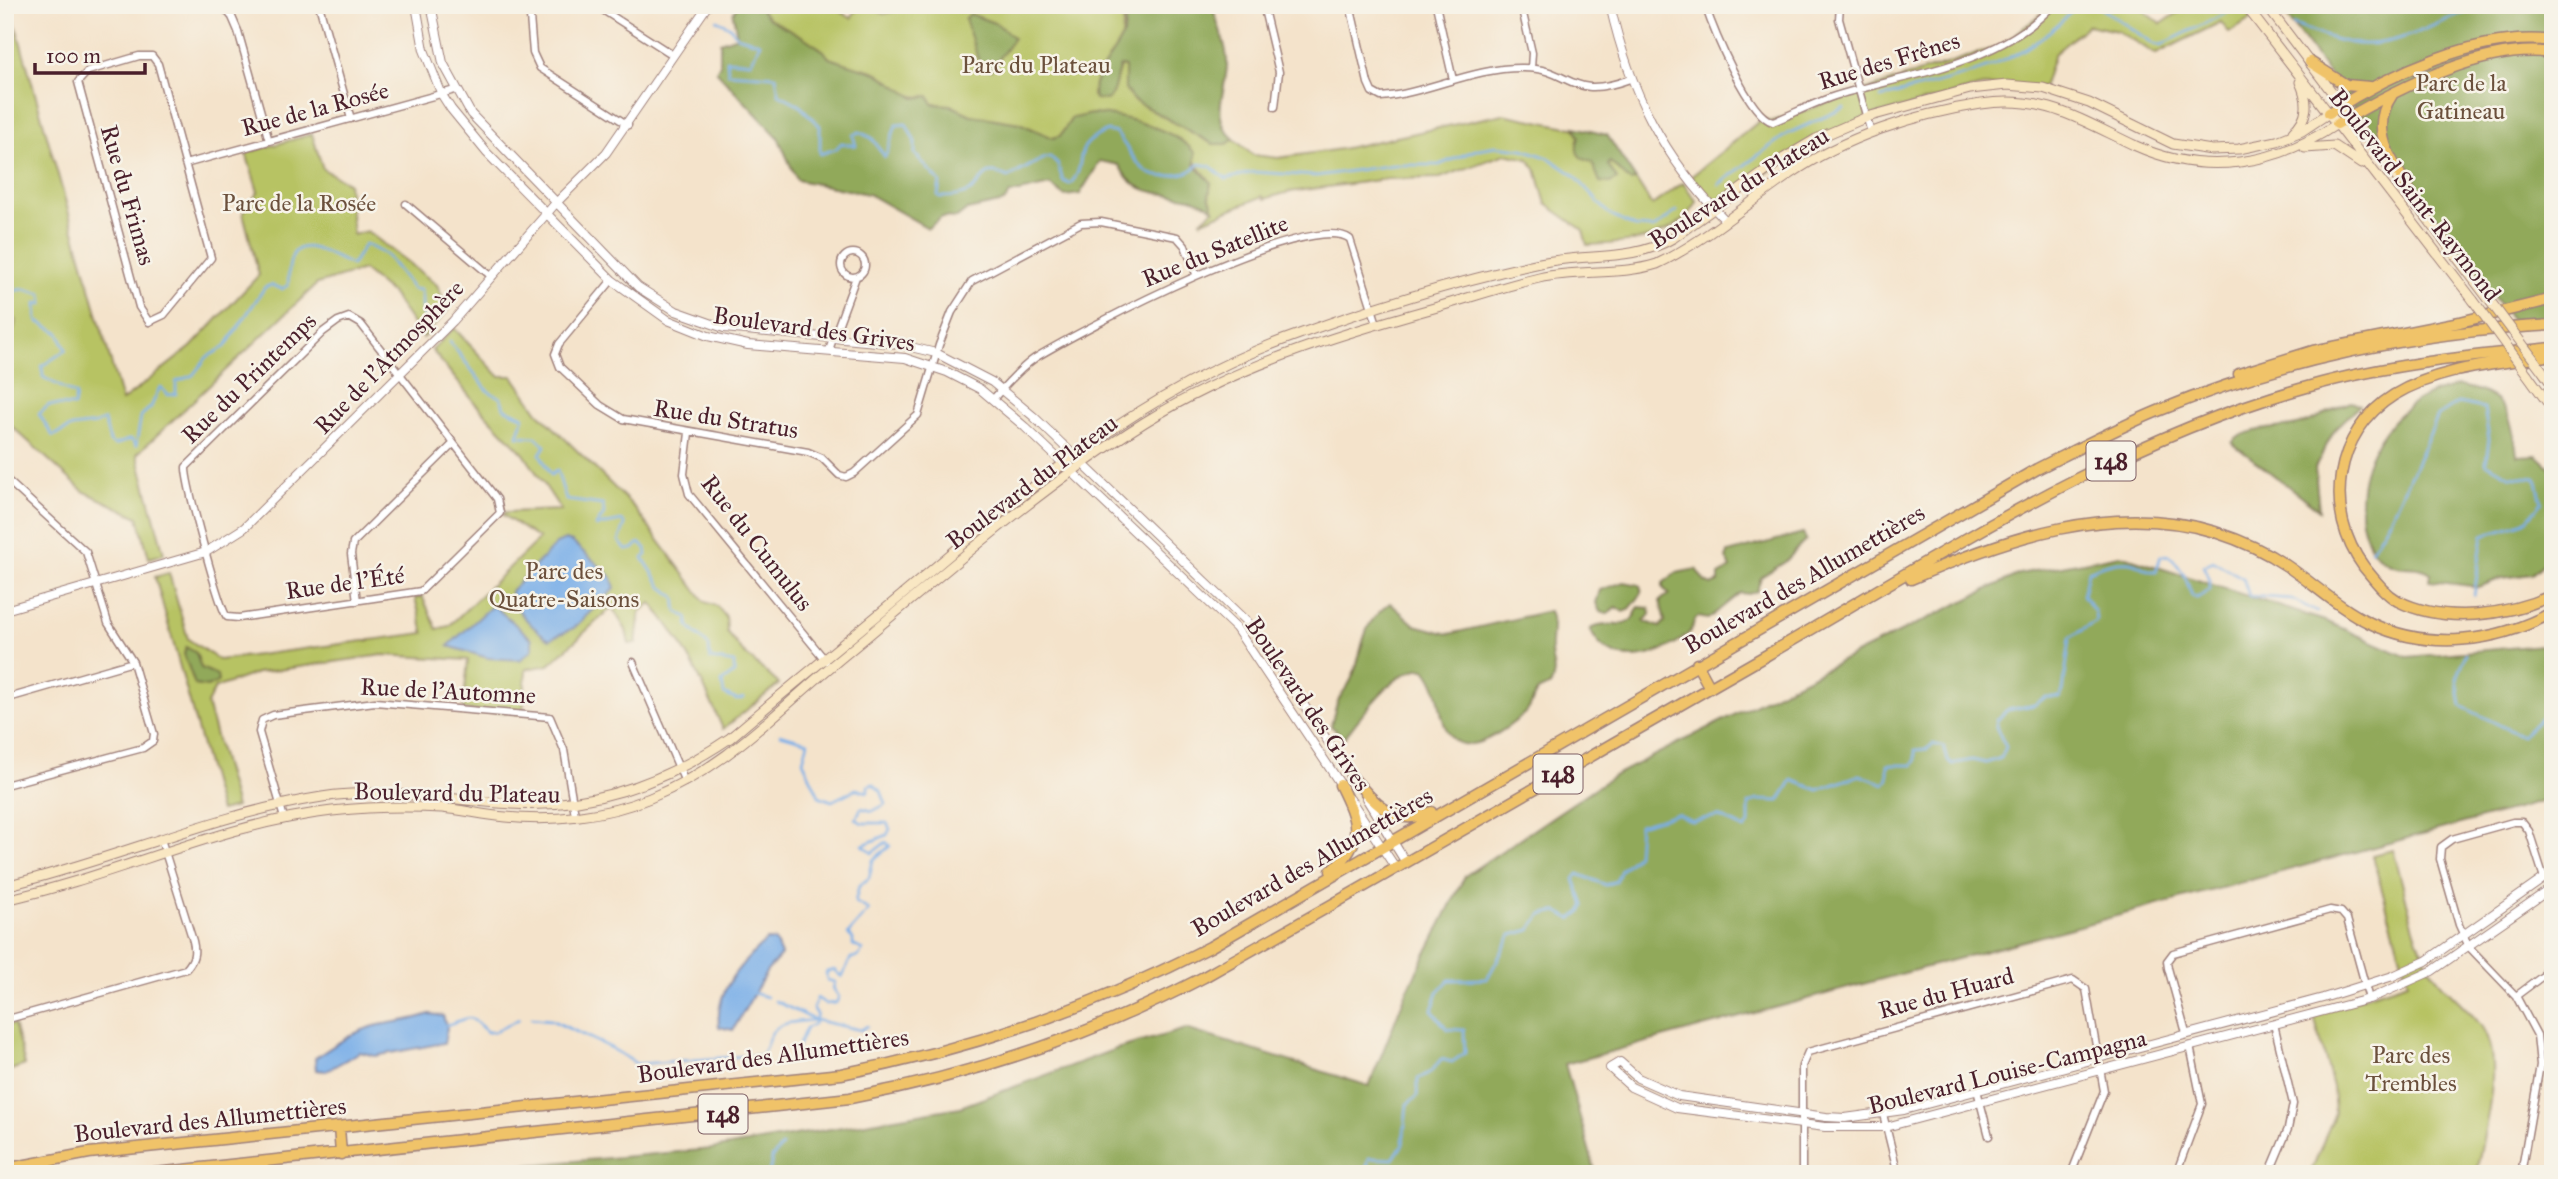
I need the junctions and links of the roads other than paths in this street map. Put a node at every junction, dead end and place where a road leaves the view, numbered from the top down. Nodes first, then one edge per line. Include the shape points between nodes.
1 (222, 5) edge
2 (319, 5) edge
3 (416, 5) edge
4 (431, 5) edge
5 (529, 5) edge
6 (595, 5) edge
7 (708, 5) edge
8 (1263, 5) edge
9 (1350, 5) edge
10 (1436, 5) edge
11 (1521, 5) edge
12 (1610, 5) edge
13 (1705, 5) edge
14 (1840, 5) edge
15 (2053, 5) edge
16 (2245, 5) edge
17 (2266, 5) edge
18 (2553, 41) edge
19 (2553, 53) edge
20 (673, 55) junction
21 (2310, 62) junction
22 (1531, 68) junction
23 (2295, 71) junction
24 (1630, 79) junction
25 (1453, 80) junction
26 (2386, 82) junction
27 (1859, 89) junction
28 (456, 90) junction
29 (2394, 93) junction
30 (442, 95) junction
31 (2342, 105) junction
32 (1275, 107) dead end
33 (2329, 113) junction
34 (2350, 116) junction
35 (1867, 117) junction
36 (351, 119) junction
37 (2337, 124) junction
38 (628, 125) junction
39 (1871, 133) junction
40 (2286, 139) junction
41 (269, 141) junction
42 (2280, 155) junction
43 (185, 164) junction
44 (2382, 185) junction
45 (406, 204) dead end
46 (555, 204) junction
47 (2418, 207) junction
48 (1714, 209) junction
49 (548, 214) junction
50 (1725, 220) junction
51 (621, 272) junction
52 (1196, 274) junction
53 (492, 277) junction
54 (856, 277) junction
55 (612, 280) junction
56 (2553, 299) edge
57 (1373, 310) junction
58 (705, 323) junction
59 (1377, 324) junction
60 (2553, 325) edge
61 (702, 334) junction
62 (836, 337) junction
63 (2553, 348) edge
64 (830, 350) junction
65 (936, 354) junction
66 (2553, 355) edge
67 (932, 366) junction
68 (400, 376) junction
69 (2553, 386) edge
70 (1002, 390) junction
71 (993, 399) junction
72 (2553, 410) edge
73 (689, 433) junction
74 (453, 444) junction
75 (1072, 455) junction
76 (1061, 463) junction
77 (1081, 464) junction
78 (2037, 469) junction
79 (1070, 472) junction
80 (5, 478) edge
81 (206, 552) junction
82 (96, 584) junction
83 (2553, 595) edge
84 (357, 601) junction
85 (5, 610) edge
86 (2553, 612) edge
87 (1767, 655) junction
88 (133, 662) junction
89 (633, 662) dead end
90 (828, 663) junction
91 (1697, 664) junction
92 (1710, 688) junction
93 (5, 699) edge
94 (678, 770) junction
95 (1351, 776) junction
96 (685, 782) junction
97 (5, 785) edge
98 (1340, 785) junction
99 (1478, 790) junction
100 (417, 794) junction
101 (573, 802) junction
102 (281, 805) junction
103 (416, 808) junction
104 (575, 815) junction
105 (284, 818) junction
106 (161, 839) junction
107 (1394, 840) junction
108 (1383, 846) junction
109 (165, 852) junction
110 (1405, 861) junction
111 (1395, 867) junction
112 (2553, 872) edge
113 (2544, 878) junction
114 (5, 886) edge
115 (2553, 887) edge
116 (1307, 890) junction
117 (5, 900) edge
118 (2464, 935) junction
119 (2469, 947) junction
120 (2553, 951) edge
121 (2544, 975) junction
122 (2553, 977) edge
123 (2365, 985) junction
124 (2516, 996) junction
125 (2369, 999) junction
126 (2271, 1012) junction
127 (5, 1020) edge
128 (2274, 1024) junction
129 (2186, 1033) junction
130 (2190, 1046) junction
131 (2098, 1058) junction
132 (2553, 1064) edge
133 (2540, 1065) junction
134 (2099, 1069) junction
135 (1977, 1090) junction
136 (1980, 1102) junction
137 (1802, 1113) junction
138 (1883, 1114) junction
139 (1801, 1124) junction
140 (1886, 1126) junction
141 (339, 1127) junction
142 (1989, 1136) dead end
143 (341, 1154) junction
144 (5, 1169) edge
145 (146, 1174) edge
146 (1802, 1174) edge
147 (1898, 1174) edge
148 (2071, 1174) edge
149 (2176, 1174) edge
150 (2269, 1174) edge
151 (2521, 1174) edge

1 - 41 street via 238,31
2 - 36 street
3 - 30 street, Boulevard des Grives via 424,50
4 - 28 street, Boulevard des Grives via 439,48
5 - 38 street via 533,53 540,68
6 - 20 street
7 - 20 street, Rue de l'Atmosphère
8 - 32 street via 1279,72
9 - 25 street via 1372,92 1385,96
10 - 25 street
11 - 22 street
12 - 24 street
13 - 27 street, Rue des Frênes via 1729,64 1767,120 1776,121
14 - 27 street via 1839,19
15 - 27 street, Rue des Frênes via 2023,32 1988,51
16 - 23 main road, Boulevard Saint-Raymond
17 - 21 main road, Boulevard Saint-Raymond
18 - 26 highway via 2507,39 2470,48
19 - 29 highway via 2507,52
20 - 38 street, Rue de l'Atmosphère
21 - 26 highway via 2353,87 2365,89
21 - 31 main road, Boulevard Saint-Raymond
22 - 24 street via 1589,89
22 - 25 street
23 - 33 main road, Boulevard Saint-Raymond
23 - 40 main road via 2307,109
24 - 48 street via 1666,149
26 - 31 highway
27 - 35 street
28 - 30 street, Rue de la Rosée
28 - 46 street, Boulevard des Grives via 478,123
29 - 34 highway
29 - 47 highway via 2382,111 2381,136
30 - 36 street, Rue de la Rosée
30 - 49 street, Boulevard des Grives via 487,153
31 - 33 highway
31 - 34 main road, Boulevard Saint-Raymond
33 - 37 main road, Boulevard Saint-Raymond
33 - 40 main road, Boulevard du Plateau
34 - 37 highway
34 - 47 main road, Boulevard Saint-Raymond
35 - 39 street
35 - 40 main road, Boulevard du Plateau via 1970,89 2022,86 2079,99 2173,144 2225,150
35 - 48 main road, Boulevard du Plateau via 1805,145
36 - 41 street, Rue de la Rosée
37 - 42 main road, Boulevard du Plateau
37 - 44 main road, Boulevard Saint-Raymond
38 - 46 street, Rue de l'Atmosphère
39 - 42 main road, Boulevard du Plateau via 1967,107 2022,102 2063,110 2138,147 2182,160 2230,164
39 - 50 main road, Boulevard du Plateau via 1821,154
41 - 43 street, Rue de la Rosée
42 - 44 main road via 2317,145 2334,146 2355,158
43 - 43 street, Rue du Frimas via 152,55 80,77 82,102 139,307 149,322 164,315 210,262
44 - 72 main road, Boulevard Saint-Raymond, bridge
45 - 53 street
46 - 49 street, Rue de l'Atmosphère
46 - 51 street, Boulevard des Grives
47 - 69 main road, Boulevard Saint-Raymond, bridge
48 - 50 street
48 - 57 main road, Boulevard du Plateau via 1662,245 1641,253 1541,263
49 - 53 street, Rue de l'Atmosphère
49 - 55 street, Boulevard des Grives
50 - 59 main road, Boulevard du Plateau via 1668,259 1647,267 1541,278
51 - 55 street
51 - 58 street, Boulevard des Grives via 651,297
52 - 57 street, Rue du Satellite via 1307,235 1342,234 1356,251
52 - 65 street, Rue du Stratus via 1177,237 1095,221 1081,223 972,281 952,312
52 - 70 street, Rue du Satellite via 1036,358
53 - 68 street, Rue de l'Atmosphère
54 - 54 street via 844,274 841,267 842,258 849,253 864,261 863,272
54 - 62 street
55 - 61 street, Boulevard des Grives via 648,308
55 - 73 street, Rue du Stratus via 559,344 555,359 614,415
56 - 78 highway via 2460,323 2313,351 2259,368 2161,404
57 - 59 street, Rue du Satellite
57 - 75 main road, Boulevard du Plateau via 1209,371
58 - 61 street
58 - 62 street, Boulevard des Grives via 759,334
59 - 77 main road, Boulevard du Plateau via 1218,383 1162,412
60 - 78 highway, Boulevard des Allumettières / 148 via 2439,336 2279,369 2157,412
61 - 64 street, Boulevard des Grives via 748,345
62 - 64 street
62 - 65 street, Boulevard des Grives
63 - 87 highway, Boulevard des Allumettières / 148 via 2358,374 2280,395 2170,434 2080,477
64 - 67 street, Boulevard des Grives via 905,358
65 - 67 street, Rue du Stratus
65 - 70 street, Boulevard des Grives via 971,369
66 - 83 highway via 2455,372 2392,396 2354,435 2342,466 2339,498 2345,533 2360,561 2397,600 2428,610 2478,614 2517,608
67 - 71 street, Boulevard des Grives via 969,382
67 - 73 street, Rue du Stratus via 912,423 846,477 808,452
68 - 74 street, Rue de l'Été
68 - 81 street, Rue de l'Atmosphère via 253,520
68 - 81 street, Rue du Printemps via 354,318 343,318 323,332 188,463 186,475
70 - 71 street, Rue du Satellite
70 - 75 street, Boulevard des Grives
71 - 76 street, Boulevard des Grives
73 - 90 street, Rue du Cumulus via 684,474 689,494
74 - 84 street via 354,543 351,554
74 - 84 street, Rue de l'Été via 497,499 500,513 421,591
75 - 76 main road, Boulevard du Plateau
75 - 77 street, Boulevard des Grives
76 - 79 street, Boulevard des Grives
76 - 90 main road, Boulevard du Plateau
77 - 79 main road, Boulevard du Plateau
77 - 95 street, Boulevard des Grives via 1252,626
78 - 91 highway, Boulevard des Allumettières / 148
79 - 90 main road, Boulevard du Plateau
79 - 98 street, Boulevard des Grives via 1244,637
80 - 82 street via 83,548
81 - 82 street, Rue de l'Atmosphère
81 - 84 street, Rue de l'Été via 222,607 233,618
82 - 85 street, Rue de l'Atmosphère
82 - 88 street via 108,623
86 - 87 highway via 2503,634 2469,640 2404,635 2369,622 2245,542 2176,524 2104,523 2032,535 1962,557 1906,581
87 - 92 highway, Boulevard des Allumettières / 148
88 - 93 street
88 - 97 street via 154,734 149,745
89 - 94 street
90 - 94 main road, Boulevard du Plateau via 730,738
90 - 96 main road, Boulevard du Plateau via 730,755
91 - 92 highway
91 - 99 highway, Boulevard des Allumettières / 148
92 - 110 highway, Boulevard des Allumettières / 148
94 - 96 street
94 - 101 main road, Boulevard du Plateau via 631,790
95 - 99 highway via 1382,809 1403,818 1420,817
95 - 107 street, Boulevard des Grives
96 - 104 main road, Boulevard du Plateau via 633,804
98 - 108 street, Boulevard des Grives
98 - 116 highway via 1356,823 1353,845 1343,860
99 - 107 highway, Boulevard des Allumettières / 148
100 - 101 main road, Boulevard du Plateau via 524,804
100 - 102 main road, Boulevard du Plateau via 343,794
100 - 103 main road
101 - 102 street, Rue de l'Automne via 564,750 550,717 375,702 262,720 259,732
101 - 104 street, Rue de l'Automne
102 - 105 street, Rue de l'Automne
102 - 106 main road, Boulevard du Plateau
103 - 104 main road, Boulevard du Plateau via 507,817
103 - 105 main road, Boulevard du Plateau via 350,809
105 - 109 main road, Boulevard du Plateau
106 - 109 street
106 - 114 main road, Boulevard du Plateau
107 - 108 highway, Boulevard des Allumettières / 148
107 - 110 street, Boulevard des Grives
108 - 111 street, Boulevard des Grives
108 - 116 highway, Boulevard des Allumettières / 148
109 - 117 main road, Boulevard du Plateau
109 - 127 street via 194,941 191,964
110 - 111 highway, Boulevard des Allumettières / 148
111 - 143 highway, Boulevard des Allumettières / 148 via 1144,1007 1056,1042 945,1077 850,1098
112 - 113 street, Boulevard Louise-Campagna
113 - 118 street, Boulevard Louise-Campagna
113 - 118 street via 2522,822 2445,843 2440,859
115 - 119 street, Boulevard Louise-Campagna
116 - 141 highway, Boulevard des Allumettières / 148 via 1210,947 1100,999 926,1057 841,1073
118 - 119 street
118 - 123 street, Boulevard Louise-Campagna via 2426,961
119 - 124 street
119 - 125 street, Boulevard Louise-Campagna via 2432,971
120 - 121 street
121 - 122 street
121 - 124 street
123 - 125 street
123 - 126 street, Boulevard Louise-Campagna
123 - 129 street via 2347,919 2336,910 2203,944 2173,953 2168,961
124 - 133 street via 2537,1035
125 - 128 street, Boulevard Louise-Campagna
126 - 128 street
126 - 129 street, Boulevard Louise-Campagna
128 - 130 street, Boulevard Louise-Campagna
128 - 150 street via 2292,1113
129 - 130 street
129 - 131 street, Boulevard Louise-Campagna
130 - 134 street, Boulevard Louise-Campagna
130 - 149 street via 2202,1104
131 - 134 street
131 - 135 street, Boulevard Louise-Campagna
131 - 137 street, Rue du Huard via 2085,989 2079,982 2067,981 1812,1049 1803,1061
132 - 133 street
133 - 151 street
134 - 136 street, Boulevard Louise-Campagna
134 - 148 street via 2104,1099
135 - 136 street
135 - 138 street, Boulevard Louise-Campagna
136 - 140 street, Boulevard Louise-Campagna
136 - 142 street
137 - 138 street, Boulevard Louise-Campagna via 1845,1118
137 - 139 street
137 - 139 street, Boulevard Louise-Campagna via 1679,1096 1638,1077 1620,1062 1610,1068 1631,1087 1678,1108
138 - 140 street
139 - 140 street, Boulevard Louise-Campagna via 1843,1129
139 - 146 street
140 - 147 street
141 - 143 highway
141 - 144 highway, Boulevard des Allumettières / 148 via 89,1153
143 - 145 highway, Boulevard des Allumettières / 148

